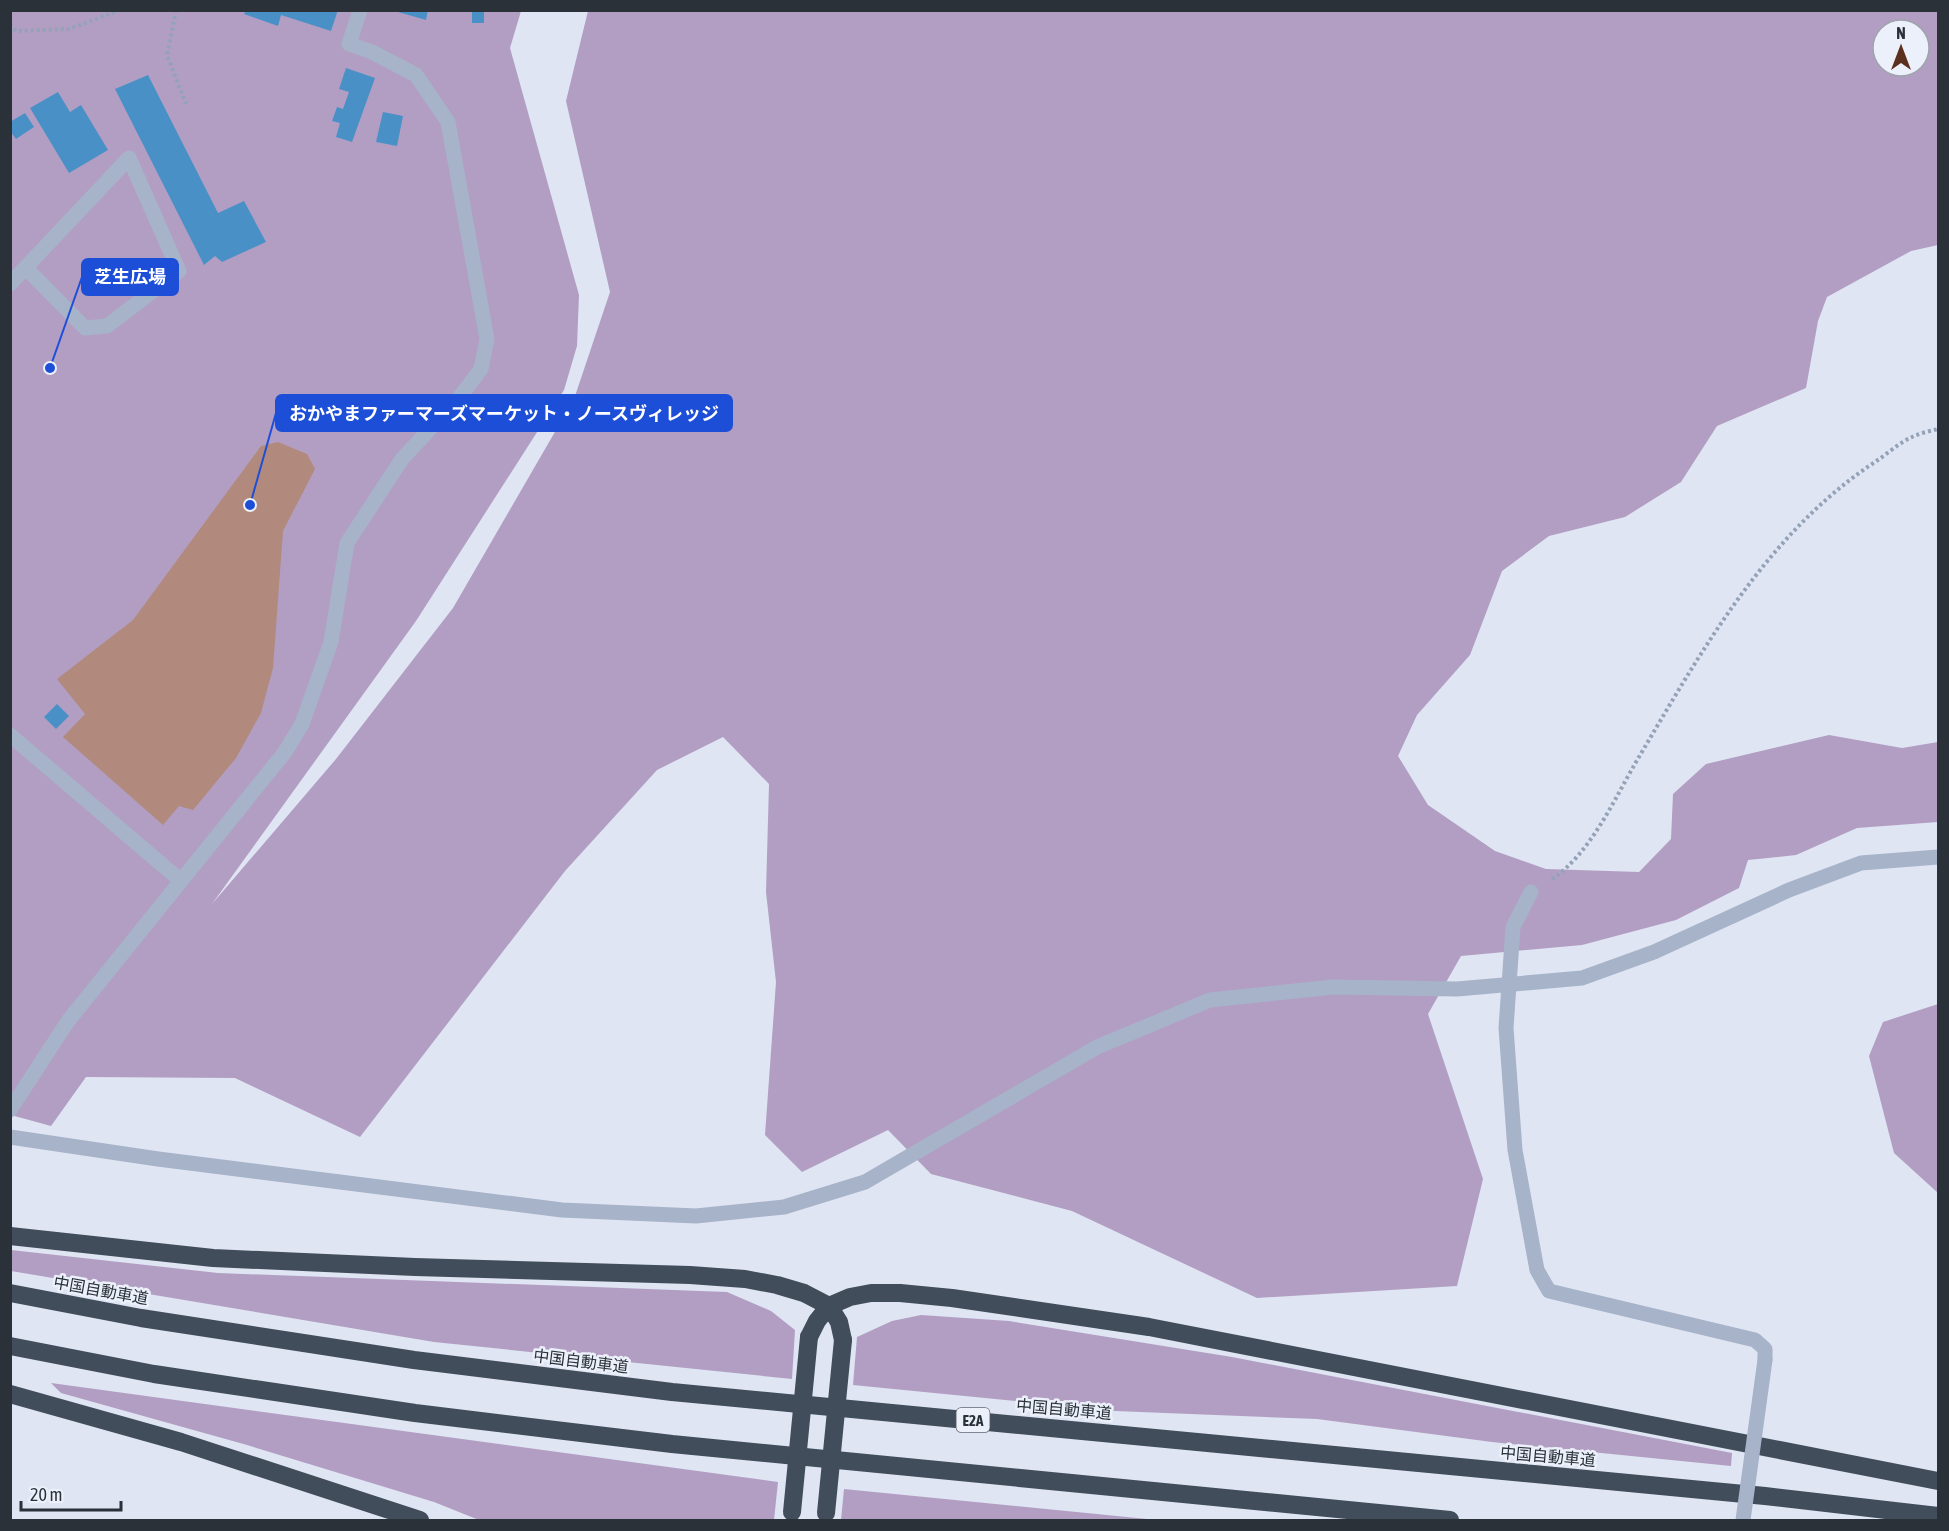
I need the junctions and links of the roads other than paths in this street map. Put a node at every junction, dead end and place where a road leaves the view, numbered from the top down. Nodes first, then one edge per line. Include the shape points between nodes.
1 (360, 10) edge
2 (26, 268) junction
3 (10, 284) edge
4 (10, 735) edge
5 (1938, 857) edge
6 (180, 880) junction
7 (1531, 892) road end
8 (1508, 986) junction
9 (10, 1110) edge
10 (10, 1137) edge
11 (10, 1236) edge
12 (10, 1293) edge
13 (829, 1306) junction
14 (10, 1346) edge
15 (10, 1394) edge
16 (1938, 1481) edge
17 (792, 1516) edge
18 (1938, 1516) edge
19 (826, 1517) edge
20 (420, 1521) edge
21 (1450, 1521) edge
22 (1743, 1521) edge

1 - 6 street via 349,44 372,51 416,75 448,122 488,339 481,369 402,459 347,543 331,642 302,724 285,752
2 - 2 street via 129,158 179,272 107,326 85,328
2 - 3 street
4 - 6 street
5 - 8 street via 1861,863 1790,890 1654,952 1582,978
6 - 9 street via 68,1021
7 - 8 street via 1513,927
8 - 10 street via 1334,987 1210,1000 1097,1047 865,1182 784,1208 696,1216 562,1210
8 - 22 street, bridge via 1506,1028 1515,1150 1538,1270 1549,1291 1755,1340 1765,1349
11 - 13 highway via 213,1258 746,1279 804,1293
12 - 18 highway, 中国自動車道 / E2A via 141,1318 403,1358 672,1392
13 - 16 highway via 850,1297 900,1293 1149,1327
13 - 17 highway, bridge via 809,1337
13 - 19 highway, bridge via 839,1322 843,1340
14 - 21 highway via 154,1374 415,1413 695,1447
15 - 20 highway via 182,1442

